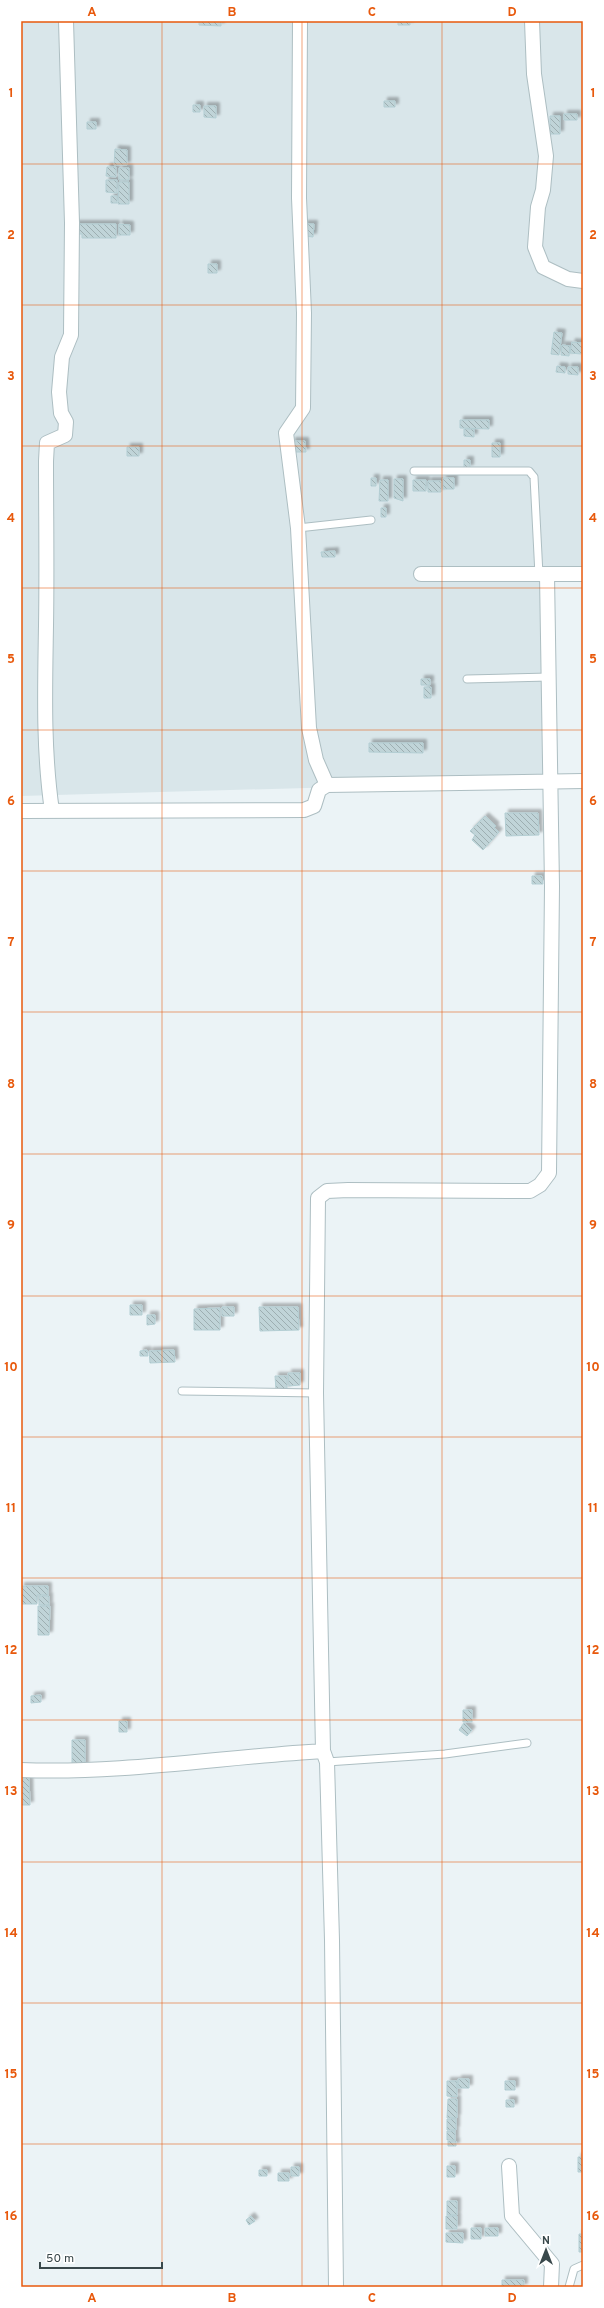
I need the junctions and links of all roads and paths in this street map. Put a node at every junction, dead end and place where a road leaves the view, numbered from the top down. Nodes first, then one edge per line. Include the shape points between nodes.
1 (66, 21) edge
2 (300, 21) edge
3 (532, 21) edge
4 (583, 282) edge
5 (414, 471) dead end
6 (371, 520) dead end
7 (298, 528) junction
8 (421, 574) dead end
9 (583, 574) edge
10 (543, 575) junction
11 (549, 677) junction
12 (467, 679) dead end
13 (551, 781) junction
14 (583, 781) edge
15 (323, 788) junction
16 (21, 811) edge
17 (52, 811) junction
18 (182, 1391) dead end
19 (316, 1393) junction
20 (527, 1743) dead end
21 (325, 1757) junction
22 (21, 1765) edge
23 (21, 1770) edge
24 (36, 1770) junction
25 (509, 2166) dead end
26 (583, 2265) edge
27 (336, 2287) edge
28 (551, 2287) edge
29 (569, 2287) edge

1 - 17 street via 72,223 71,335 62,357 59,392 61,413 66,422 65,435 47,443 44,700 47,776
2 - 7 street via 299,198 304,313 303,408 286,433
3 - 4 street via 534,74 546,156 535,247 543,267 568,279
5 - 10 lane via 529,471 534,478
6 - 7 lane
7 - 15 street via 309,728
8 - 10 street
9 - 10 street
10 - 11 street
11 - 12 lane
11 - 13 street
13 - 14 street
13 - 15 street
13 - 19 street via 549,1173 540,1185 530,1191 348,1190 327,1191 318,1198
15 - 17 street via 314,806 304,810
16 - 17 street
18 - 19 lane
19 - 21 street
20 - 21 lane via 445,1754
21 - 24 street via 240,1756 135,1768
21 - 27 street via 332,1940
22 - 24 lane
23 - 24 street
25 - 28 street via 512,2216 552,2264
26 - 29 lane via 574,2270

